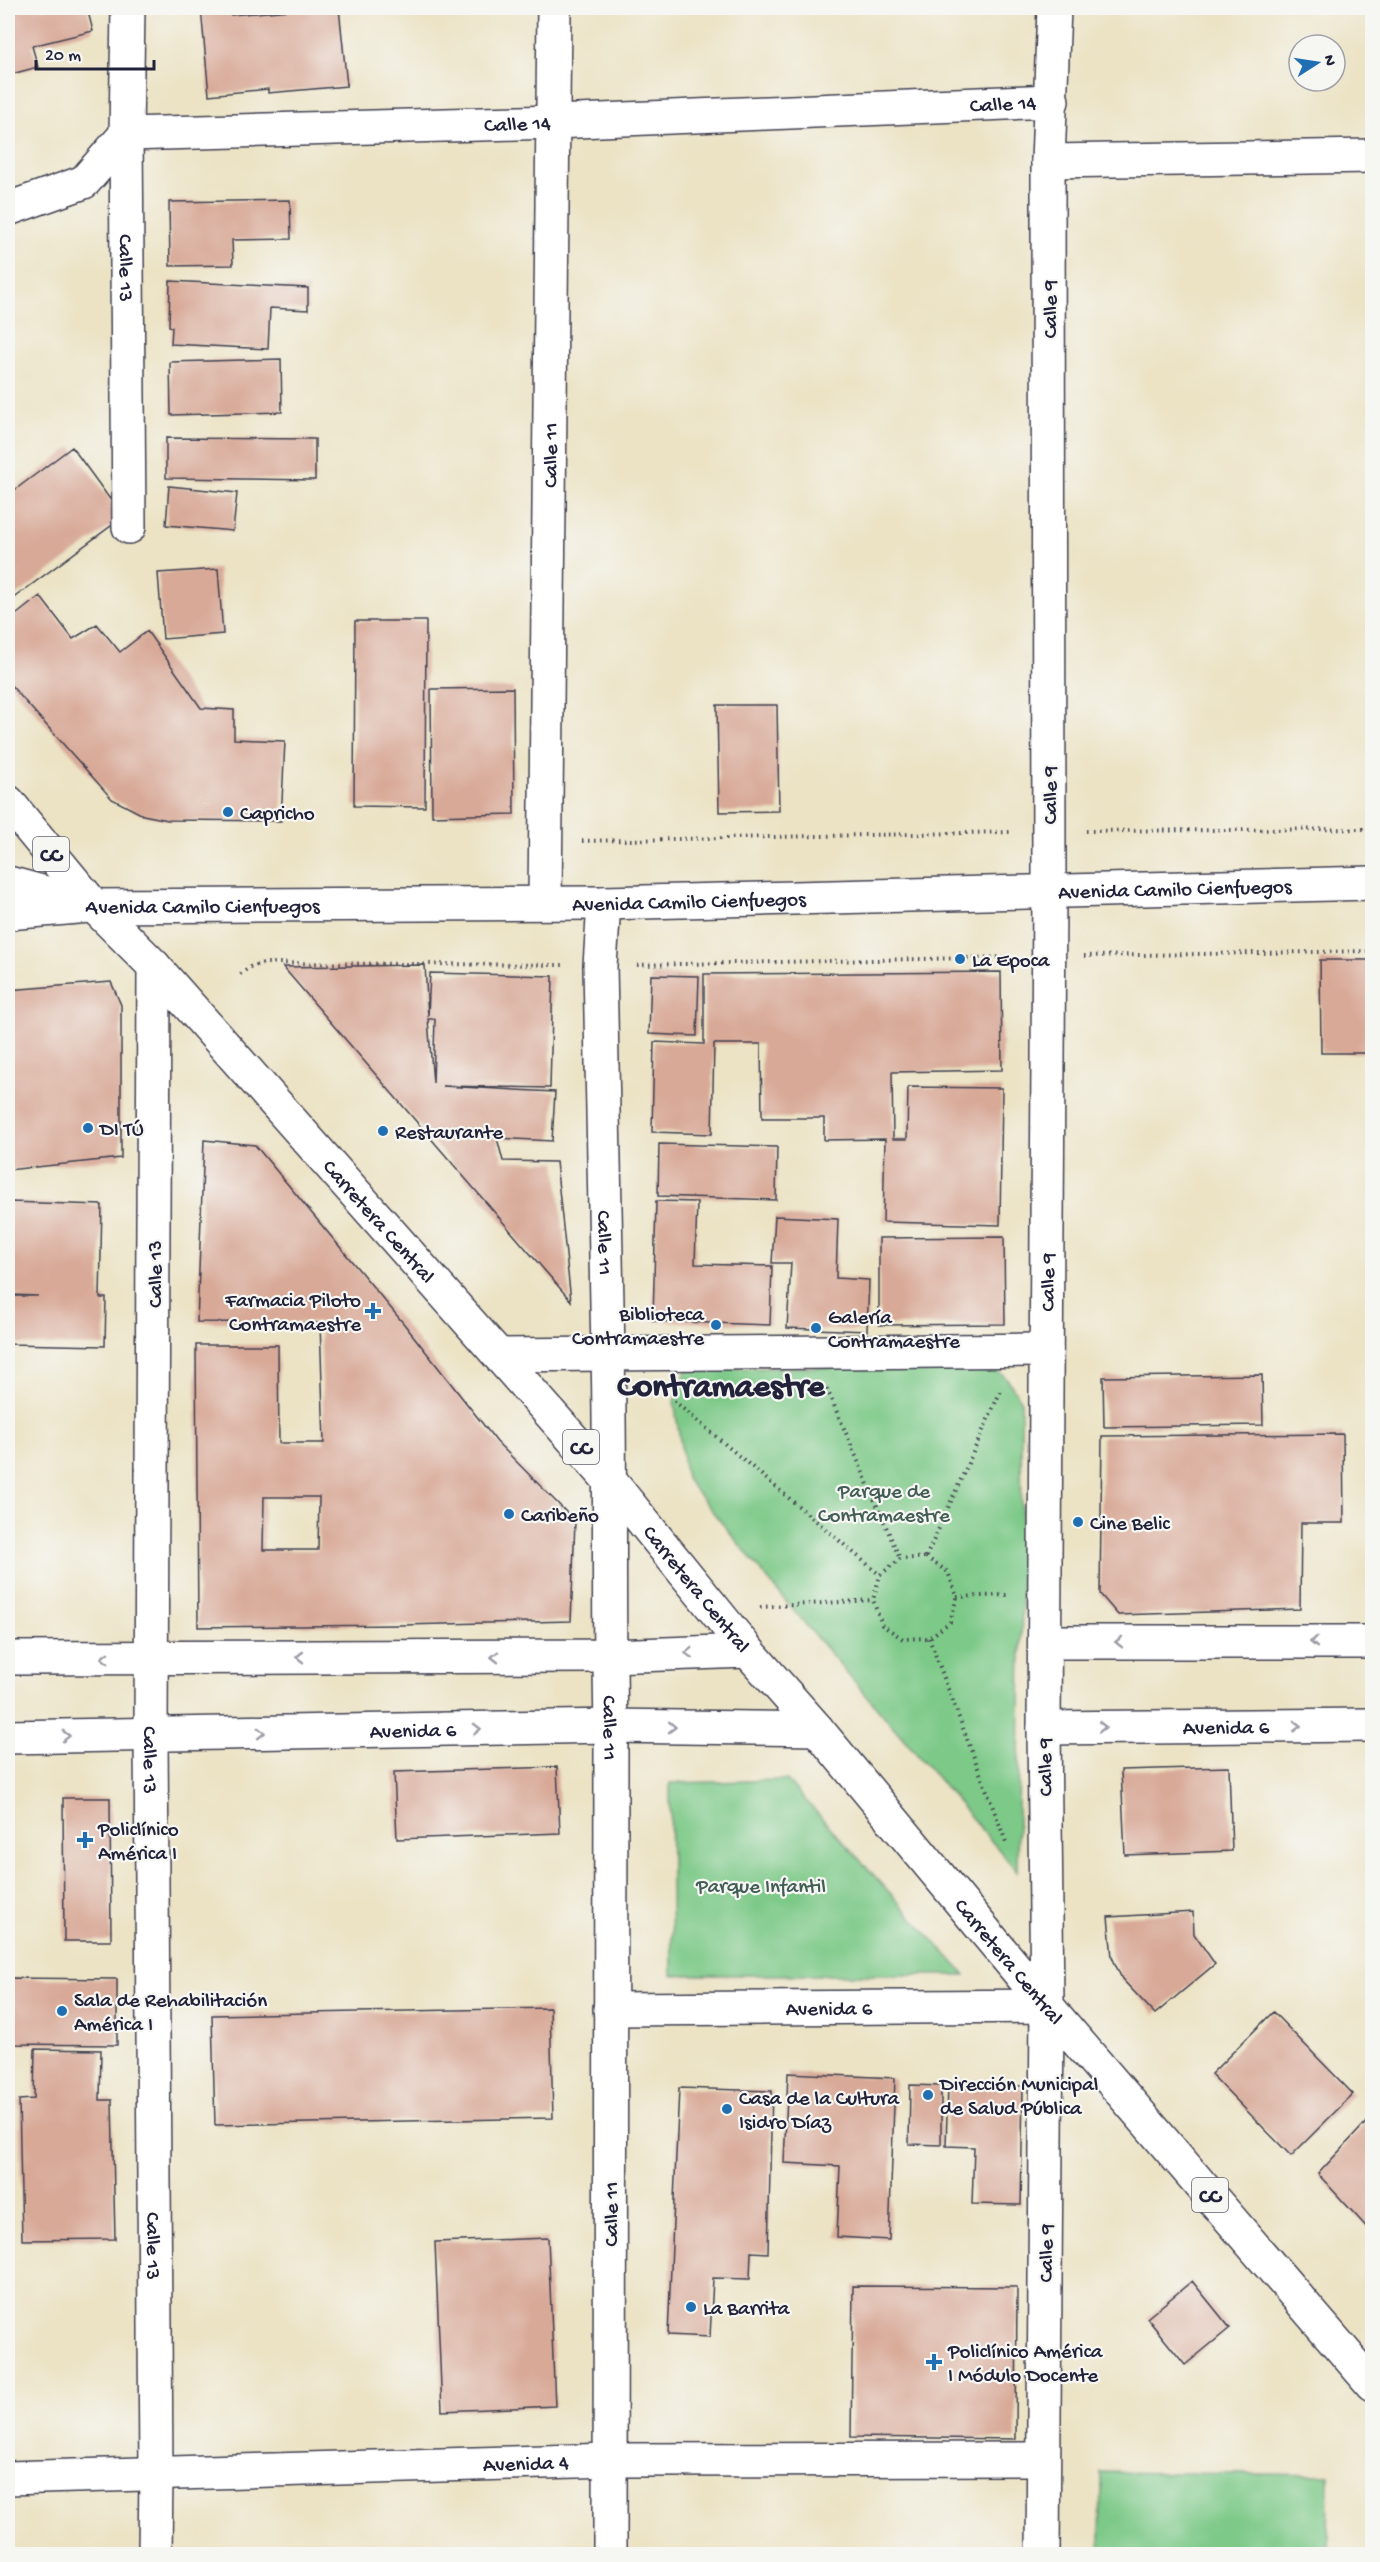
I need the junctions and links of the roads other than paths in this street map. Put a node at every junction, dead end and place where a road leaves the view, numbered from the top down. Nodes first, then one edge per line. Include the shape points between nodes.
1 (128, 8) edge
2 (554, 8) edge
3 (1054, 8) edge
4 (1052, 101) junction
5 (554, 122) junction
6 (126, 134) junction
7 (1372, 156) edge
8 (1048, 161) junction
9 (8, 209) edge
10 (129, 527) dead end
11 (8, 802) edge
12 (8, 883) edge
13 (1372, 883) edge
14 (1049, 892) junction
15 (545, 902) junction
16 (604, 903) junction
17 (94, 906) junction
18 (8, 914) edge
19 (154, 966) junction
20 (1034, 1350) junction
21 (608, 1353) junction
22 (500, 1355) junction
23 (611, 1482) junction
24 (1045, 1642) junction
25 (1372, 1642) edge
26 (748, 1651) junction
27 (609, 1656) junction
28 (153, 1658) junction
29 (8, 1659) edge
30 (1372, 1725) edge
31 (611, 1726) junction
32 (1044, 1728) junction
33 (817, 1729) junction
34 (152, 1735) junction
35 (8, 1737) edge
36 (1047, 2006) junction
37 (610, 2009) junction
38 (1372, 2384) edge
39 (1043, 2459) junction
40 (610, 2460) junction
41 (156, 2475) junction
42 (8, 2478) edge
43 (155, 2554) edge
44 (610, 2554) edge
45 (1043, 2554) edge

1 - 6 main road, Calle 13
2 - 5 main road, Calle 11
3 - 4 main road, Calle 9
4 - 5 main road, Calle 14
4 - 8 main road, Calle 9
5 - 6 main road, Calle 14
5 - 15 main road, Calle 11
6 - 9 main road via 84,182
6 - 10 main road, Calle 13
7 - 8 main road
8 - 14 main road, Calle 9
11 - 17 main road, Carretera Central / CC
12 - 17 main road, Avenida Camilo Cienfuegos
13 - 14 main road, Avenida Camilo Cienfuegos
14 - 16 main road, Avenida Camilo Cienfuegos
14 - 20 main road, Calle 9
15 - 16 main road, Avenida Camilo Cienfuegos
15 - 17 main road, Avenida Camilo Cienfuegos
16 - 21 main road, Calle 11 via 600,966
17 - 18 main road
17 - 19 main road, Carretera Central / CC
19 - 22 main road, Carretera Central / CC
19 - 28 main road, Calle 13
20 - 21 main road
20 - 24 main road, Calle 9
21 - 22 main road
21 - 23 main road, Calle 11
22 - 23 main road, Carretera Central / CC
23 - 26 main road, Carretera Central / CC
23 - 27 main road, Calle 11
25 -> 24 main road
24 - 32 main road, Calle 9
26 -> 27 main road
26 - 33 main road, Carretera Central / CC
27 -> 28 main road
27 - 31 main road, Calle 11
28 -> 29 main road
28 - 34 main road, Calle 13
32 -> 30 main road, Avenida 6
31 -> 33 main road, Avenida 6
34 -> 31 main road, Avenida 6
31 - 37 main road, Calle 11
32 - 36 main road, Calle 9
33 - 36 main road, Carretera Central / CC
35 -> 34 main road, Avenida 6
34 - 41 main road, Calle 13
36 - 37 main road, Avenida 6
36 - 38 main road, Carretera Central / CC
36 - 39 main road, Calle 9
37 - 40 main road, Calle 11
39 - 40 main road, Avenida 4
39 - 45 main road, Calle 9
40 - 41 main road, Avenida 4
40 - 44 main road, Calle 11
41 - 42 main road, Avenida 4
41 - 43 main road, Calle 13

